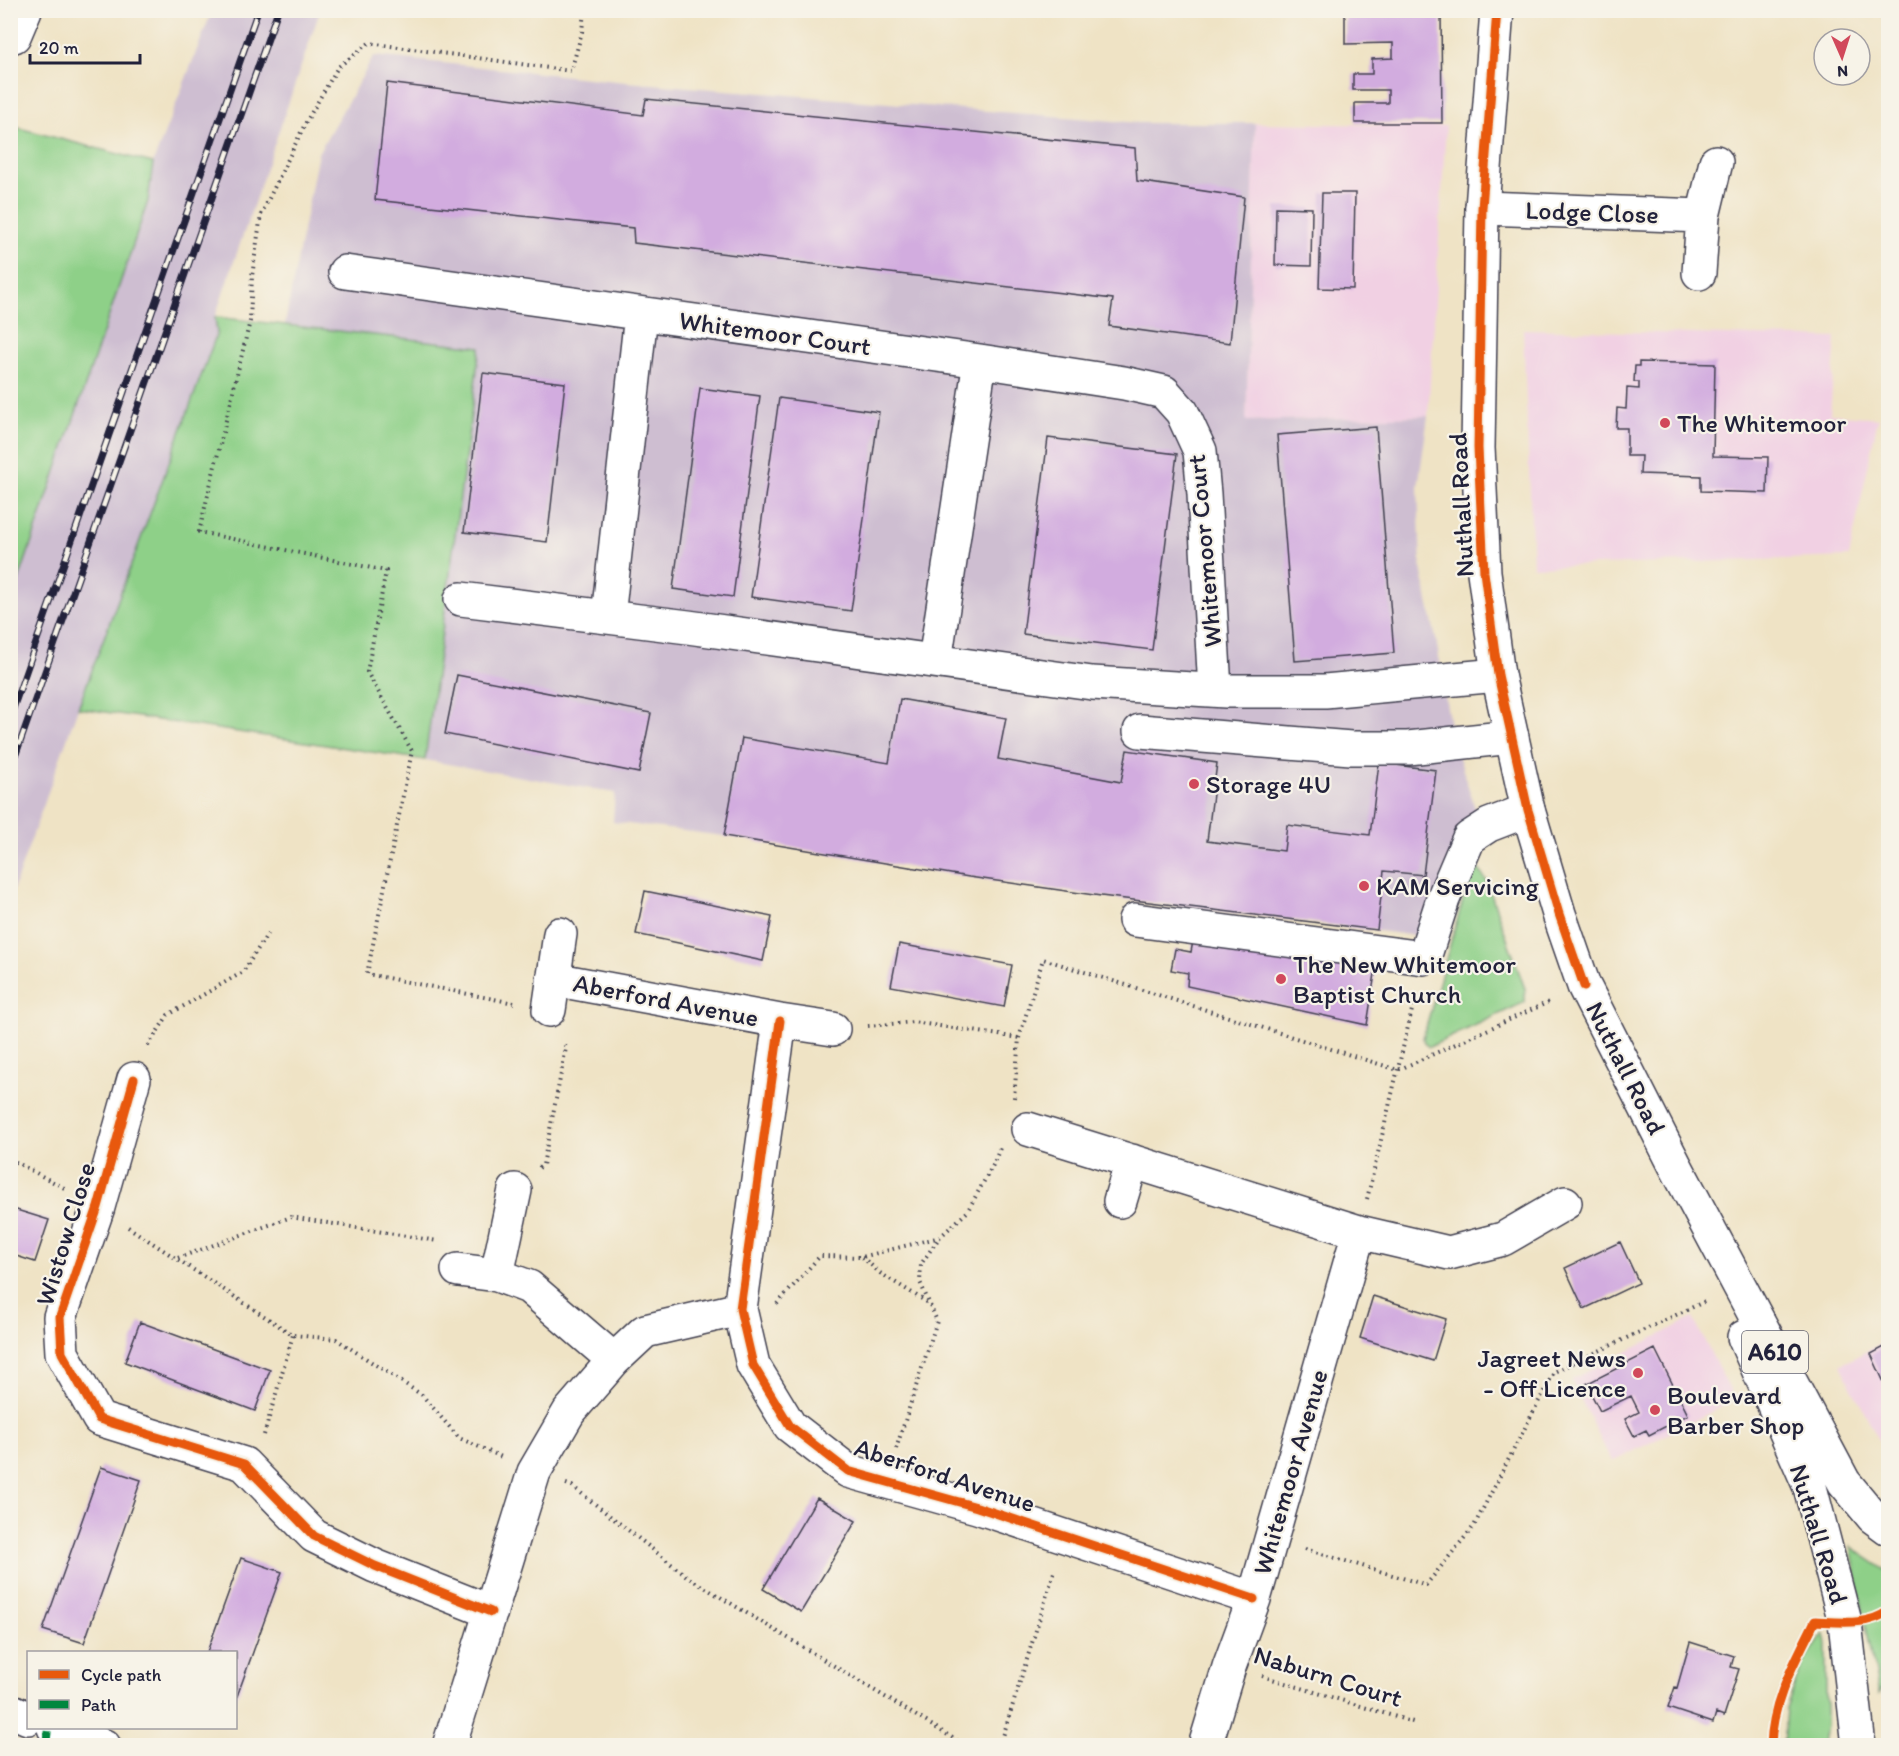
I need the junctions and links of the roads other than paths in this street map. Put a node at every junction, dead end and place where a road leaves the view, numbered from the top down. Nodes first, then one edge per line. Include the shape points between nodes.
1 (1497, 10) edge
2 (1716, 162) dead end
3 (1482, 208) junction
4 (1703, 216) junction
5 (345, 272) dead end
6 (1699, 273) dead end
7 (641, 314) junction
8 (980, 361) junction
9 (461, 599) dead end
10 (608, 617) junction
11 (935, 661) junction
12 (1498, 675) junction
13 (1215, 690) junction
14 (1140, 731) dead end
15 (1512, 737) junction
16 (1528, 810) junction
17 (1135, 920) dead end
18 (560, 934) dead end
19 (780, 1021) junction
20 (833, 1029) road end
21 (134, 1079) road end
22 (1015, 1124) road end
23 (1132, 1161) junction
24 (1675, 1165) junction
25 (515, 1190) road end
26 (1120, 1201) dead end
27 (1565, 1203) dead end
28 (1359, 1232) junction
29 (458, 1270) road end
30 (497, 1275) junction
31 (744, 1323) junction
32 (614, 1360) junction
33 (1844, 1482) junction
34 (1888, 1504) edge
35 (1888, 1528) edge
36 (1254, 1599) junction
37 (491, 1612) junction
38 (10, 1710) edge
39 (27, 1718) edge
40 (57, 1729) edge
41 (104, 1746) edge
42 (449, 1746) edge
43 (1205, 1746) edge
44 (1859, 1746) edge

1 - 3 street, Nuthall Road / A610
2 - 4 street
3 - 4 street, Lodge Close
3 - 12 street, Nuthall Road / A610 via 1478,448 1484,572
4 - 6 street
5 - 7 street, Whitemoor Court
7 - 8 street, Whitemoor Court
7 - 10 street, Whitemoor Court
8 - 11 street
8 - 13 street, Whitemoor Court via 1164,392 1182,412 1200,451
9 - 10 street
10 - 11 street
11 - 13 street via 1092,683
12 - 13 street via 1325,691
12 - 15 street, Nuthall Road / A610
14 - 15 street via 1351,748 1408,748
15 - 16 street, Nuthall Road / A610
16 - 17 street via 1489,825 1469,838 1424,958
16 - 24 street, Nuthall Road / A610 via 1584,986
18 - 19 street, Aberford Avenue via 551,994
19 - 20 street, Aberford Avenue
19 - 31 street, Aberford Avenue
21 - 37 street, Wistow Close via 98,1207 60,1317 62,1353 99,1419 244,1464 314,1536 375,1566
22 - 23 street
23 - 26 street
23 - 28 street
24 - 33 street, Nuthall Road / A610
24 - 44 street, Nuthall Road / A610 via 1810,1487 1845,1622
25 - 30 street
27 - 28 street via 1503,1239 1449,1253
28 - 36 street, Whitemoor Avenue
29 - 30 street
30 - 32 street via 529,1287
31 - 32 street via 645,1331
31 - 36 street, Aberford Avenue via 753,1365 790,1426 848,1471 977,1507
32 - 37 street via 569,1413 534,1472
33 - 34 street
33 - 35 street, Nuthall Road / A610 via 1873,1517
36 - 43 street, Whitemoor Avenue
37 - 42 street
38 - 39 street
40 - 41 street

